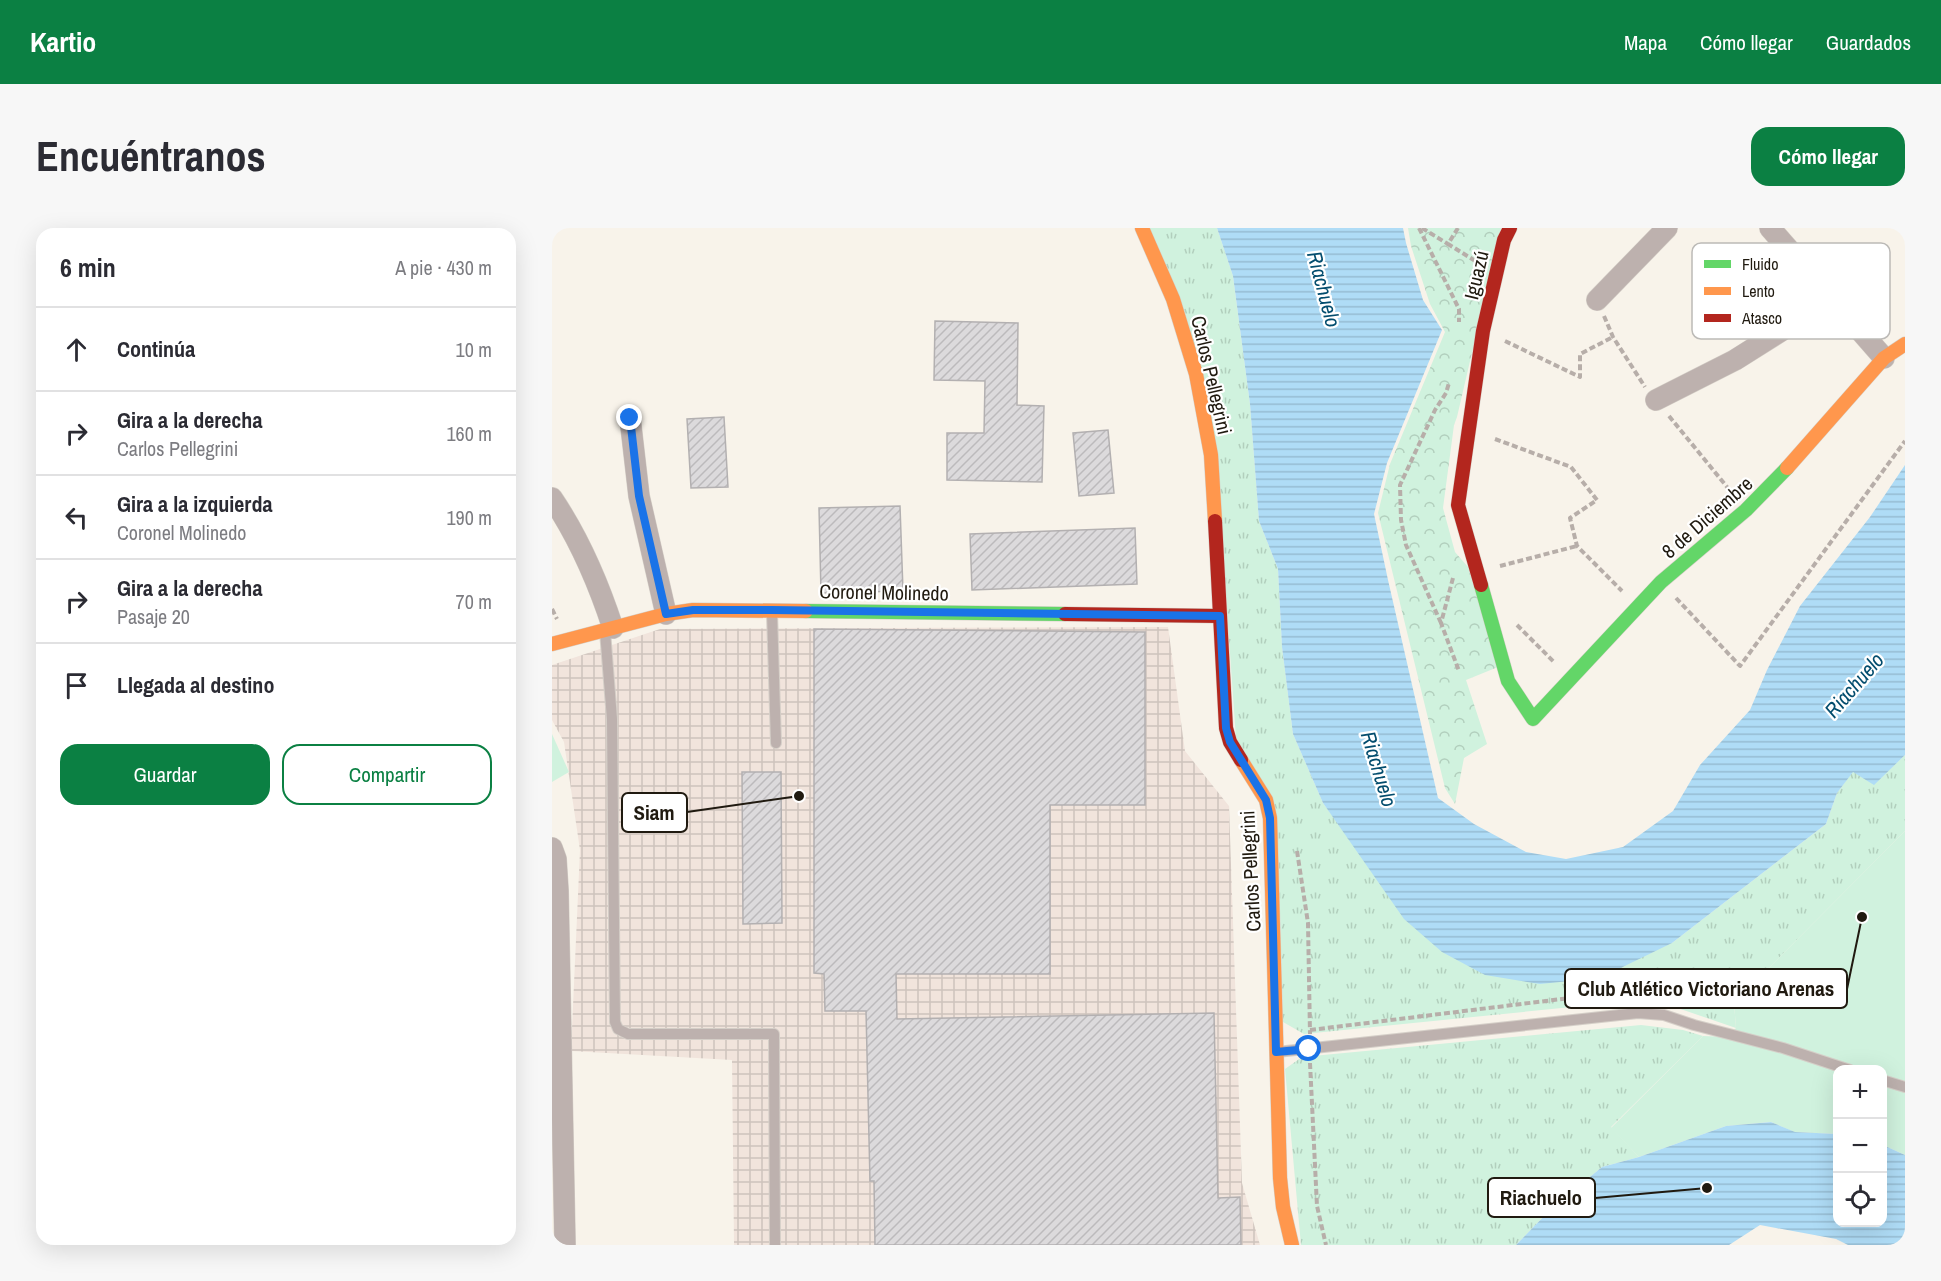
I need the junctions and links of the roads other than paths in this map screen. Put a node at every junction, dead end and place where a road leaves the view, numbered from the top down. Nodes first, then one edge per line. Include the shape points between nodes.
1 (1142, 228) edge
2 (1510, 228) edge
3 (1667, 228) edge
4 (1770, 228) edge
5 (1783, 243) edge
6 (1597, 300) road end
7 (1768, 339) edge
8 (1867, 339) edge
9 (1905, 344) edge
10 (1884, 358) junction
11 (1656, 400) road end
12 (630, 418) dead end
13 (552, 498) edge
14 (772, 610) junction
15 (666, 614) junction
16 (1220, 616) junction
17 (609, 630) junction
18 (552, 644) edge
19 (1533, 719) joint
20 (776, 743) dead end
21 (552, 848) edge
22 (555, 891) edge
23 (1276, 1052) junction
24 (1835, 1065) edge
25 (1887, 1082) edge
26 (1905, 1087) edge
27 (558, 1181) edge
28 (565, 1245) edge
29 (775, 1245) edge
30 (1292, 1245) edge

1 - 16 street, Carlos Pellegrini via 1173,299 1196,374 1211,454
2 - 19 street, Iguazú via 1483,331 1458,505 1508,681
3 - 6 street
4 - 5 street
7 - 11 street
8 - 10 street
9 - 10 street, 8 de Diciembre
10 - 19 street, 8 de Diciembre via 1782,474 1661,582
12 - 15 street via 639,496
13 - 17 street via 601,592
14 - 15 street, Coronel Molinedo
14 - 16 street, Coronel Molinedo
14 - 20 lane
15 - 17 street, Coronel Molinedo
16 - 23 street, Carlos Pellegrini via 1226,728 1230,742 1266,800 1270,818
17 - 18 street, Coronel Molinedo
17 - 29 lane via 615,1022 628,1035 774,1034
21 - 22 street via 556,859
22 - 27 street
23 - 24 lane via 1638,1013 1664,1015
23 - 30 street, Carlos Pellegrini via 1280,1178
25 - 26 lane
27 - 28 street

